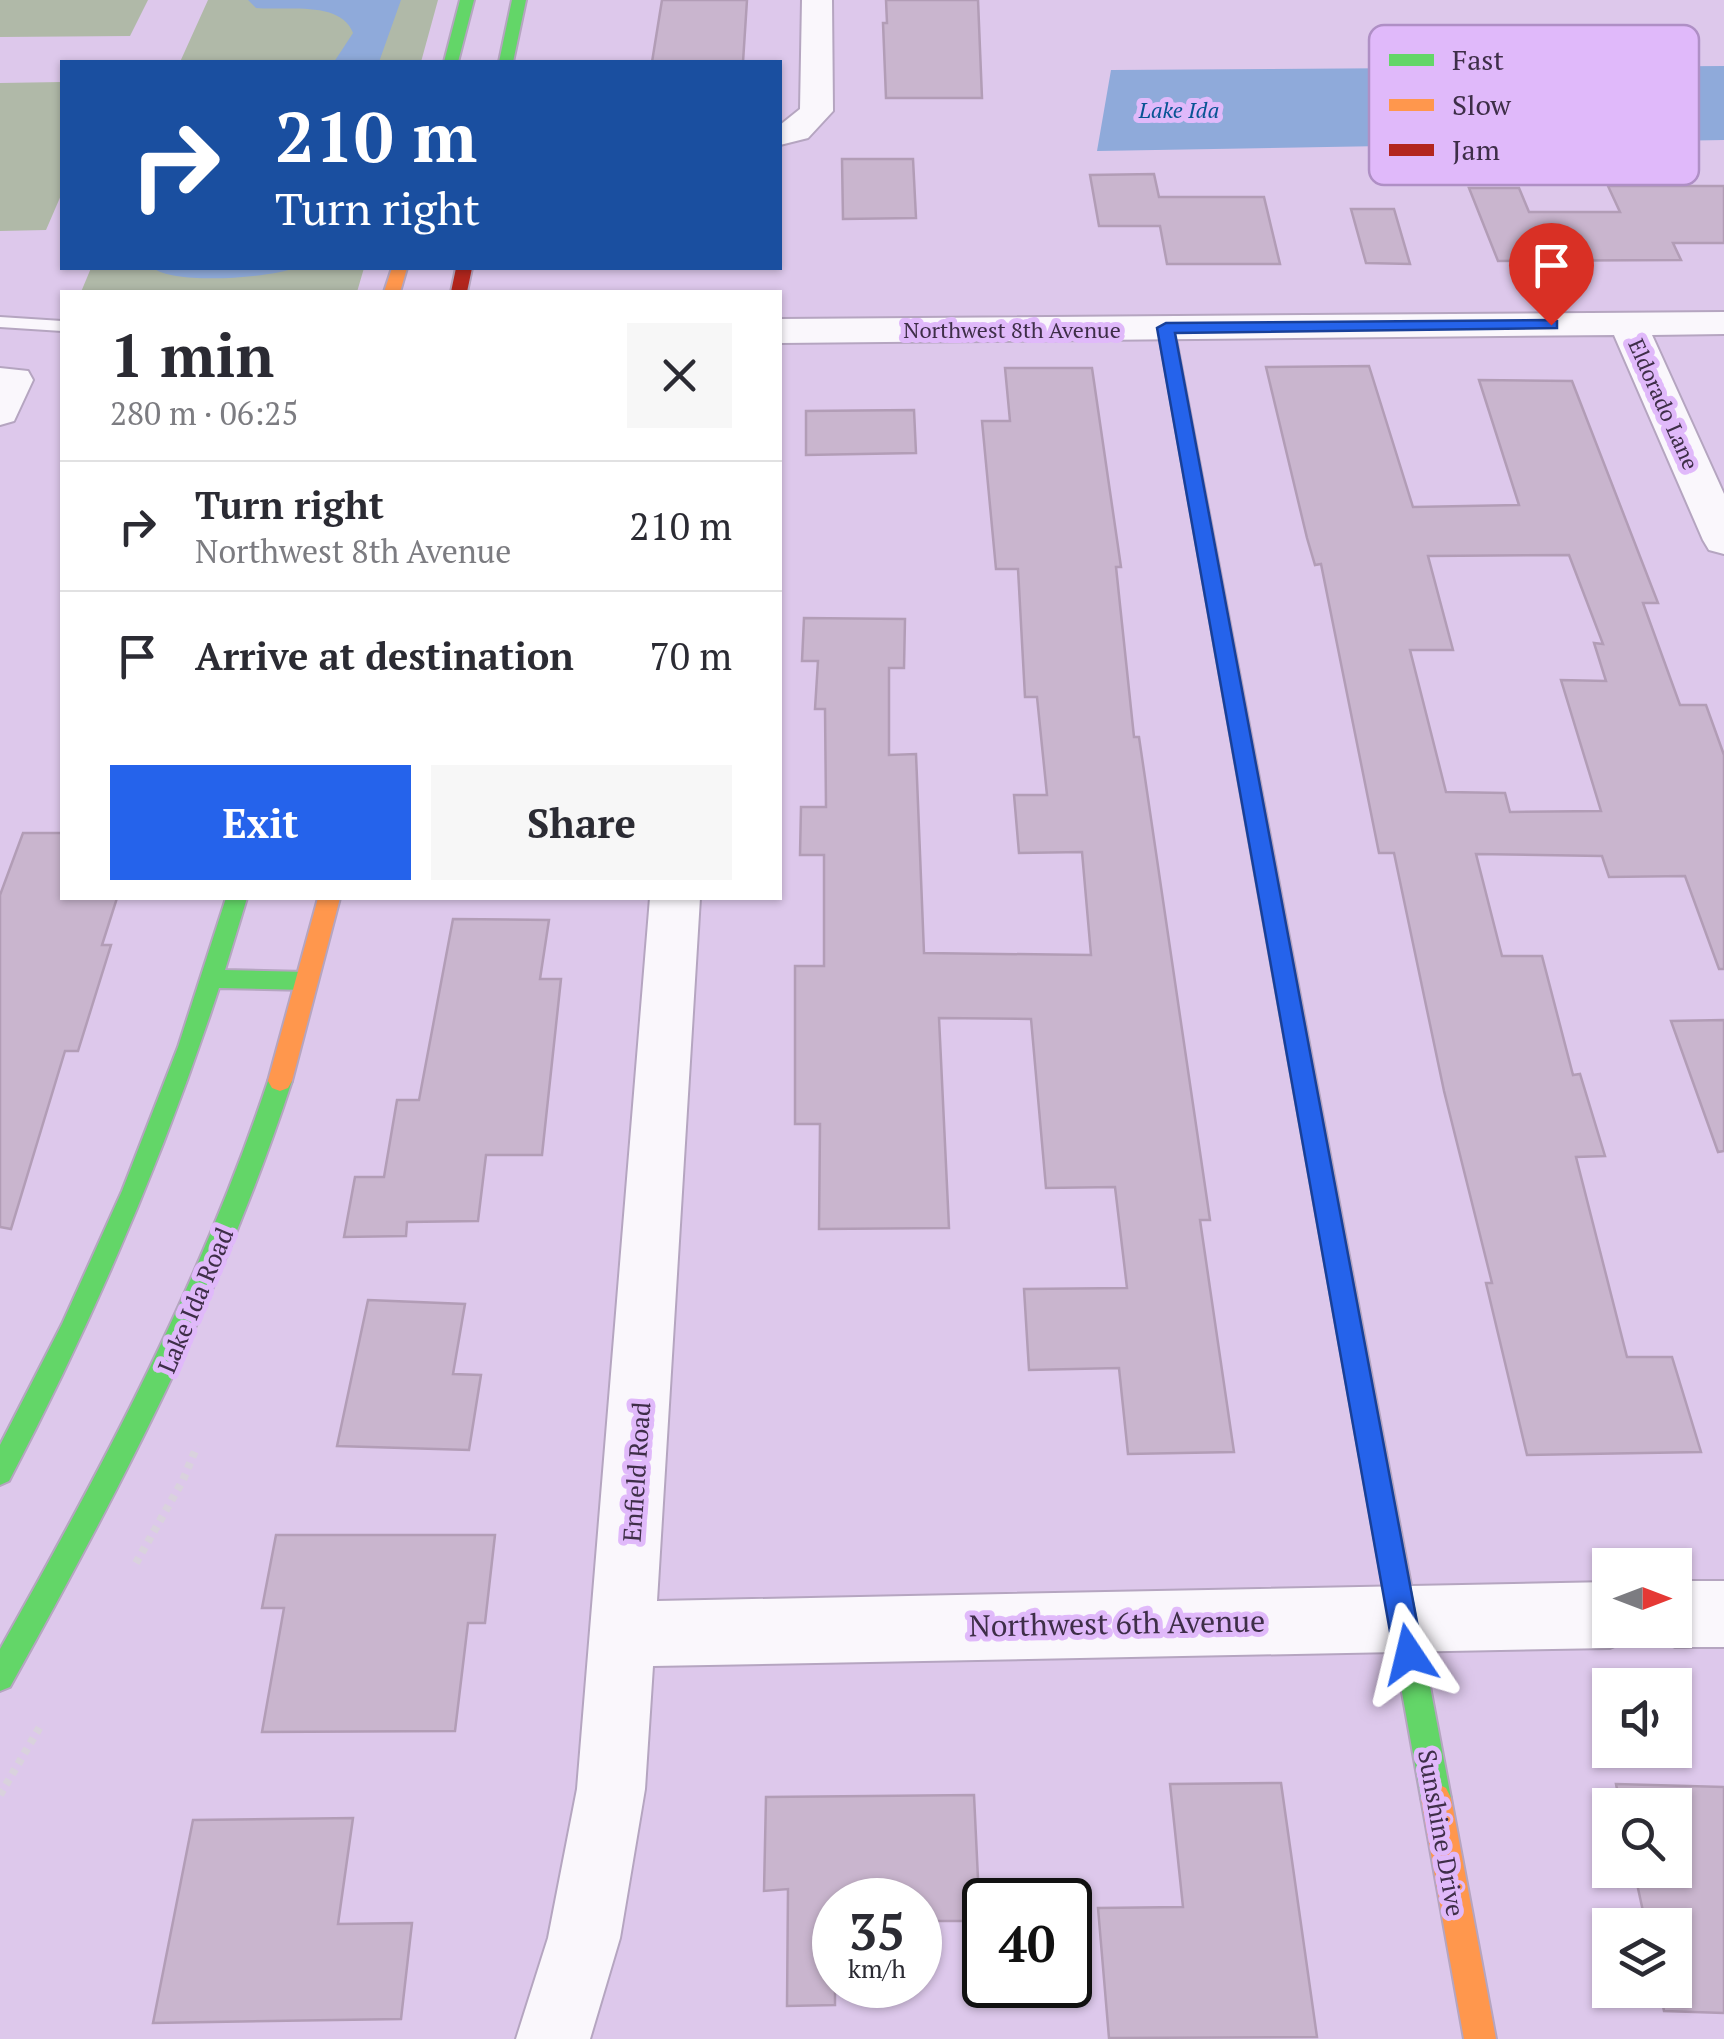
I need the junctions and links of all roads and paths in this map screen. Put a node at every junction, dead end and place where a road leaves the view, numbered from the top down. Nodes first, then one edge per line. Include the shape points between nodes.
1 (467, 0) edge
2 (519, 0) edge
3 (817, 0) edge
4 (452, 60) edge
5 (506, 60) edge
6 (782, 134) edge
7 (0, 322) edge
8 (1724, 323) edge
9 (1628, 324) junction
10 (60, 326) edge
11 (1166, 328) junction
12 (782, 332) edge
13 (1724, 540) edge
14 (235, 900) edge
15 (328, 900) edge
16 (675, 900) edge
17 (214, 979) junction
18 (306, 981) junction
19 (0, 1472) edge
20 (1592, 1614) edge
21 (1692, 1614) edge
22 (1724, 1614) edge
23 (1402, 1616) junction
24 (624, 1634) junction
25 (0, 1677) edge
26 (553, 2039) edge
27 (1480, 2039) edge

1 - 4 street
2 - 5 street
3 - 6 street via 816,111
7 - 10 lane
8 - 9 street, Northwest 8th Avenue
9 - 11 street, Northwest 8th Avenue
9 - 13 street, Eldorado Lane
11 - 12 street, Northwest 8th Avenue
11 - 23 street, Sunshine Drive
14 - 17 street
15 - 18 street, Lake Ida Road
16 - 24 street, Enfield Road
17 - 18 street
17 - 19 street via 171,1110 116,1243
18 - 25 street, Lake Ida Road via 264,1133 215,1259 156,1390
20 - 23 street, Northwest 6th Avenue
21 - 22 street
23 - 24 street, Northwest 6th Avenue
23 - 27 street, Sunshine Drive
24 - 26 street, Enfield Road via 611,1789 584,1938

